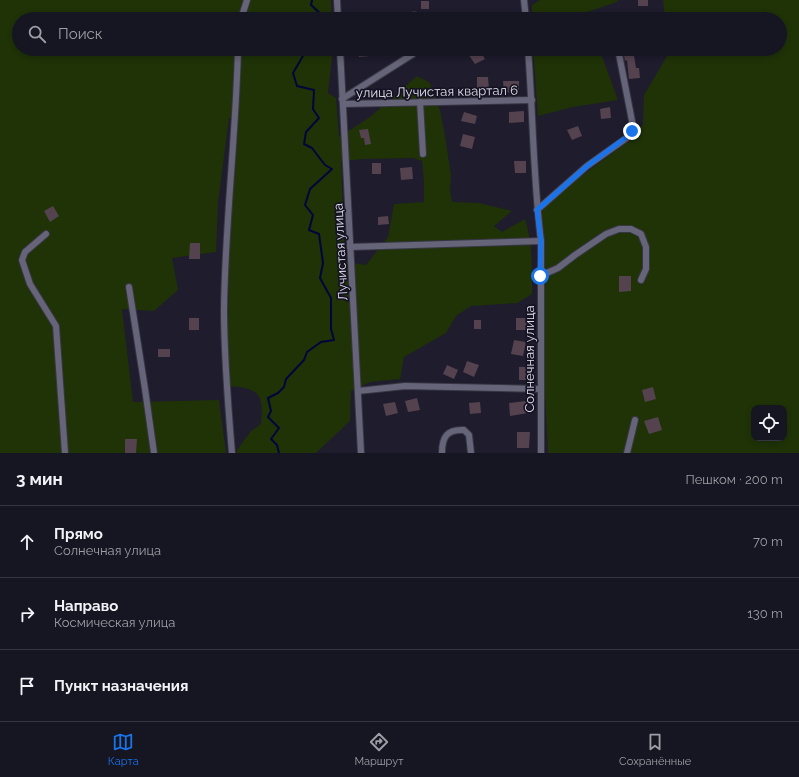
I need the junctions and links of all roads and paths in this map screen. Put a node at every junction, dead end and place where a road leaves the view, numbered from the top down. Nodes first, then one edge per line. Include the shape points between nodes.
1 (247, 0) edge
2 (337, 0) edge
3 (524, 0) edge
4 (243, 12) edge
5 (338, 12) edge
6 (525, 12) edge
7 (238, 56) edge
8 (340, 56) edge
9 (409, 56) edge
10 (529, 56) edge
11 (619, 56) edge
12 (532, 100) junction
13 (343, 102) junction
14 (420, 102) junction
15 (423, 154) dead end
16 (537, 210) junction
17 (46, 234) dead end
18 (541, 241) junction
19 (350, 247) junction
20 (540, 276) junction
21 (641, 280) dead end
22 (129, 287) dead end
23 (540, 389) junction
24 (358, 391) junction
25 (635, 420) dead end
26 (65, 453) edge
27 (154, 453) edge
28 (232, 453) edge
29 (361, 453) edge
30 (442, 453) edge
31 (471, 453) edge
32 (541, 453) edge
33 (627, 453) edge

1 - 4 street
2 - 5 street
3 - 6 street
7 - 28 street via 232,174 227,218 224,310 225,372
8 - 13 street, Лучистая улица
9 - 13 street
10 - 12 street, Солнечная улица
11 - 16 street via 632,131
12 - 14 street, улица Лучистая квартал 6
12 - 16 street, Солнечная улица
13 - 14 street, улица Лучистая квартал 6
13 - 19 street, Лучистая улица
14 - 15 street
16 - 18 street, Солнечная улица
17 - 26 street via 25,252 22,260 30,284 56,326
18 - 19 street
18 - 20 street, Солнечная улица
19 - 24 street, Лучистая улица
20 - 21 street via 558,268 606,234 619,229 631,229 641,234 646,247 646,269
20 - 23 street, Солнечная улица
22 - 27 street
23 - 24 street via 406,386
23 - 32 street, Солнечная улица
24 - 29 street, Лучистая улица
25 - 33 street
30 - 31 street via 444,438 449,432 464,430 469,435

